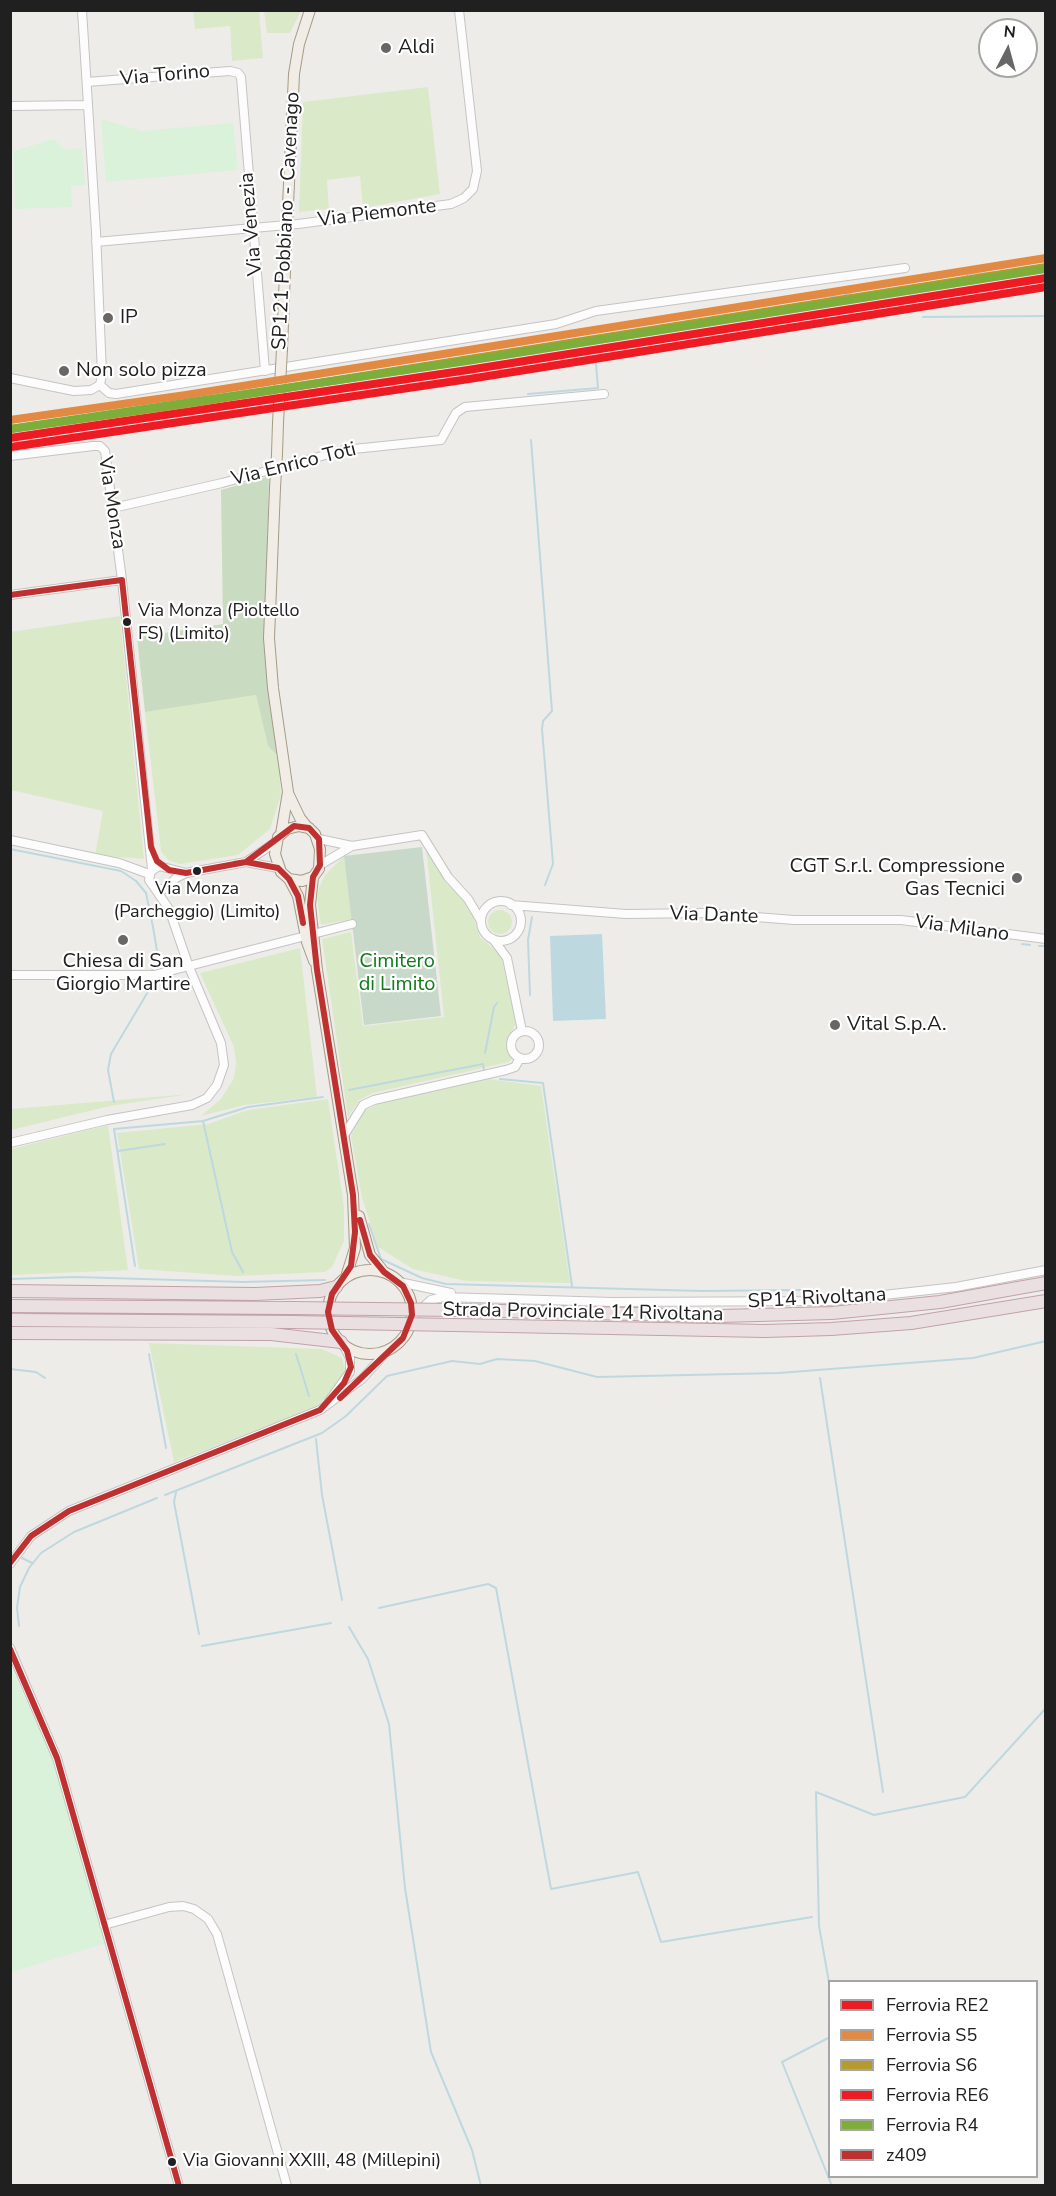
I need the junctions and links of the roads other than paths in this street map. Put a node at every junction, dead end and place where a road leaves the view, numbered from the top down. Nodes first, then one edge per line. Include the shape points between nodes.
1 (82, 10) edge
2 (310, 10) edge
3 (459, 10) edge
4 (241, 77) joint
5 (87, 82) junction
6 (88, 105) junction
7 (10, 106) edge
8 (252, 228) junction
9 (96, 242) junction
10 (905, 268) dead end
11 (265, 371) junction
12 (10, 378) edge
13 (99, 386) junction
14 (603, 394) dead end
15 (10, 456) edge
16 (113, 508) junction
17 (122, 580) junction
18 (10, 595) edge
19 (288, 792) junction
20 (309, 828) junction
21 (278, 838) junction
22 (319, 839) junction
23 (10, 840) edge
24 (352, 846) junction
25 (246, 862) junction
26 (320, 865) junction
27 (278, 868) junction
28 (158, 870) junction
29 (186, 873) junction
30 (313, 877) junction
31 (289, 879) junction
32 (170, 884) junction
33 (156, 889) junction
34 (468, 899) junction
35 (489, 905) junction
36 (511, 905) junction
37 (550, 906) junction
38 (168, 909) junction
39 (520, 919) junction
40 (879, 919) joint
41 (481, 921) junction
42 (352, 924) dead end
43 (310, 935) junction
44 (512, 937) junction
45 (492, 939) junction
46 (1046, 939) edge
47 (507, 958) junction
48 (189, 967) junction
49 (10, 975) edge
50 (522, 1031) junction
51 (520, 1058) junction
52 (343, 1137) junction
53 (10, 1143) edge
54 (353, 1195) junction
55 (1046, 1270) edge
56 (384, 1272) junction
57 (346, 1277) junction
58 (399, 1282) junction
59 (1046, 1283) edge
60 (336, 1287) junction
61 (10, 1291) edge
62 (478, 1296) junction
63 (1046, 1302) edge
64 (10, 1306) edge
65 (411, 1318) junction
66 (10, 1320) edge
67 (10, 1333) edge
68 (342, 1343) junction
69 (389, 1349) junction
70 (320, 1410) junction
71 (10, 1564) edge
72 (10, 1648) edge
73 (104, 1925) junction
74 (179, 2186) edge
75 (287, 2186) edge

1 - 5 street
2 - 19 main road, SP121 Pobbiano - Cavenago, bridge via 294,74 269,650
3 - 8 street, Via Piemonte via 477,171 476,184 469,194 451,204
4 - 5 street, Via Torino via 230,71
4 - 8 street, Via Venezia
5 - 6 street
6 - 7 street
6 - 9 street
8 - 9 street, Via Piemonte
8 - 11 street, Via Venezia
9 - 13 street via 102,374
10 - 11 street via 596,311 556,324
11 - 13 street via 116,394
12 - 13 street via 74,391
14 - 16 street, Via Enrico Toti via 465,407 456,412 441,440 344,450
15 - 16 street, Via Monza via 100,446 105,451
16 - 17 street, Via Monza
17 - 18 street
17 - 28 street, Via Monza via 152,855
19 - 20 main road, SP121 Pobbiano - Cavenago
19 - 21 main road, SP121 Pobbiano - Cavenago
20 - 21 main road via 294,826
20 - 22 main road
21 - 25 street
21 - 27 main road
22 - 24 street
22 - 26 main road
23 - 28 street
24 - 26 street
24 - 34 street via 422,835 448,877
25 - 27 street
25 - 29 street
26 - 30 main road
27 - 31 main road
28 - 29 street
28 - 32 street
28 - 33 street via 149,882
29 - 32 street
30 - 31 main road via 302,881
30 - 43 main road
31 - 43 main road
32 - 33 street
32 - 38 street
33 - 38 street
34 - 35 street
34 - 41 street
35 - 36 street
35 - 41 street
36 - 37 street, Via Dante
36 - 39 street
37 - 39 street via 530,911
37 - 40 street, Via Dante via 648,915 705,912 794,920
38 - 48 street
39 - 44 street via 519,930
40 - 46 street, Via Milano
41 - 45 street via 484,933
42 - 43 street
43 - 48 street
43 - 52 main road
44 - 45 street
44 - 47 street
45 - 47 street
47 - 50 street
48 - 49 street via 136,976
48 - 53 street via 224,1057 222,1077 207,1098 192,1105
50 - 51 street via 511,1044
50 - 51 street via 534,1035 539,1045 533,1056
51 - 52 street via 515,1067 507,1070 374,1100 363,1105
52 - 54 main road
54 - 56 main road via 368,1251
54 - 57 main road via 355,1248
55 - 62 street, SP14 Rivoltana via 956,1287 829,1301 612,1302
56 - 57 main road via 365,1270
56 - 58 main road, SP14 Rivoltana
57 - 60 main road
58 - 62 street, SP14 Rivoltana
58 - 65 main road via 409,1297
59 - 64 highway, Strada Provinciale 14 Rivoltana, bridge via 940,1302 832,1313 721,1316
60 - 61 highway via 255,1294
60 - 68 main road via 329,1300 328,1318
62 - 65 street, SP14 Rivoltana via 437,1298
63 - 66 highway, Strada Provinciale 14 Rivoltana, bridge via 910,1323 802,1330
65 - 69 main road, SP14 Rivoltana via 403,1338
67 - 68 highway via 271,1334
68 - 69 main road via 365,1354
68 - 70 street via 350,1358 350,1372 342,1387
69 - 70 street via 353,1387
70 - 71 street via 69,1511 31,1536
72 - 73 street via 57,1758
73 - 74 street
73 - 75 street via 183,1906 208,1919 217,1934

